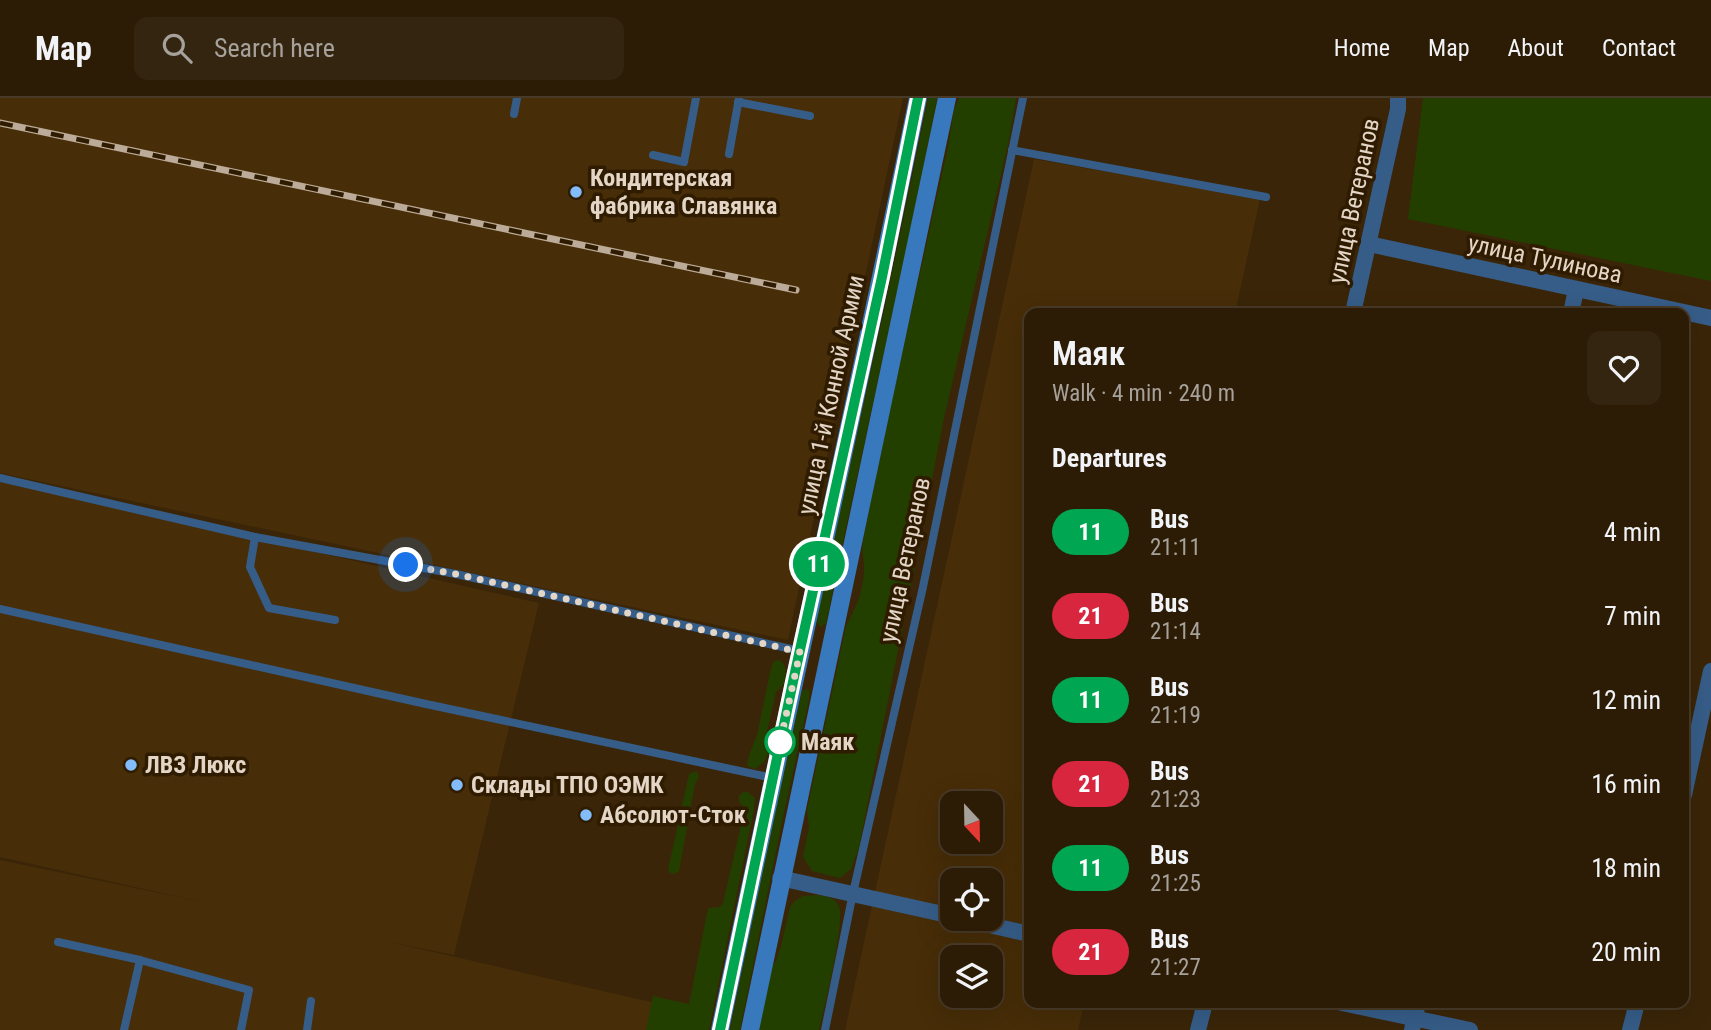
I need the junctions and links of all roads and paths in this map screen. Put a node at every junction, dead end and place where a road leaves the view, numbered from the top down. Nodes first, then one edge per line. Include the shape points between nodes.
1 (516, 98) edge
2 (696, 98) edge
3 (918, 98) edge
4 (947, 98) edge
5 (1023, 98) edge
6 (1398, 98) edge
7 (739, 100) edge
8 (514, 114) dead end
9 (810, 116) dead end
10 (1012, 150) junction
11 (729, 154) dead end
12 (653, 155) dead end
13 (1266, 197) dead end
14 (1369, 244) junction
15 (1576, 290) junction
16 (1354, 308) edge
17 (1572, 308) edge
18 (1663, 308) edge
19 (1689, 313) edge
20 (1711, 318) edge
21 (0, 478) edge
22 (255, 537) junction
23 (0, 610) edge
24 (335, 620) dead end
25 (800, 652) junction
26 (828, 658) junction
27 (1711, 671) edge
28 (1689, 772) edge
29 (773, 778) junction
30 (780, 878) junction
31 (853, 893) junction
32 (940, 913) edge
33 (1003, 928) edge
34 (1024, 933) edge
35 (58, 942) dead end
36 (140, 960) junction
37 (311, 1001) dead end
38 (1204, 1008) edge
39 (1368, 1008) edge
40 (1636, 1008) edge
41 (1415, 1017) edge
42 (124, 1030) edge
43 (241, 1030) edge
44 (307, 1030) edge
45 (720, 1030) edge
46 (750, 1030) edge
47 (825, 1030) edge
48 (1198, 1030) edge
49 (1470, 1030) edge
50 (1630, 1030) edge

1 - 8 lane
2 - 12 lane via 684,162
3 - 25 main road, улица 1-й Конной Армии
4 - 26 main road
5 - 10 lane, улица Ветеранов
6 - 14 street, улица Ветеранов
7 - 9 lane
7 - 11 lane
10 - 13 lane
10 - 31 lane, улица Ветеранов via 923,587
14 - 15 street, улица Тулинова
14 - 16 street, улица Ветеранов
15 - 17 street
15 - 18 street, улица Тулинова
19 - 20 street, улица Тулинова
21 - 22 lane
22 - 24 lane via 250,567 270,608
22 - 25 lane via 456,574
23 - 29 lane
25 - 26 main road
25 - 29 main road, улица 1-й Конной Армии
26 - 30 main road
27 - 28 street
29 - 45 main road, улица 1-й Конной Армии
30 - 31 street
30 - 46 main road
31 - 32 street
31 - 47 lane, улица Ветеранов
33 - 34 street
35 - 36 lane
36 - 42 lane
36 - 43 lane via 249,990
37 - 44 lane
38 - 48 street
39 - 41 street
40 - 50 street
41 - 49 street

